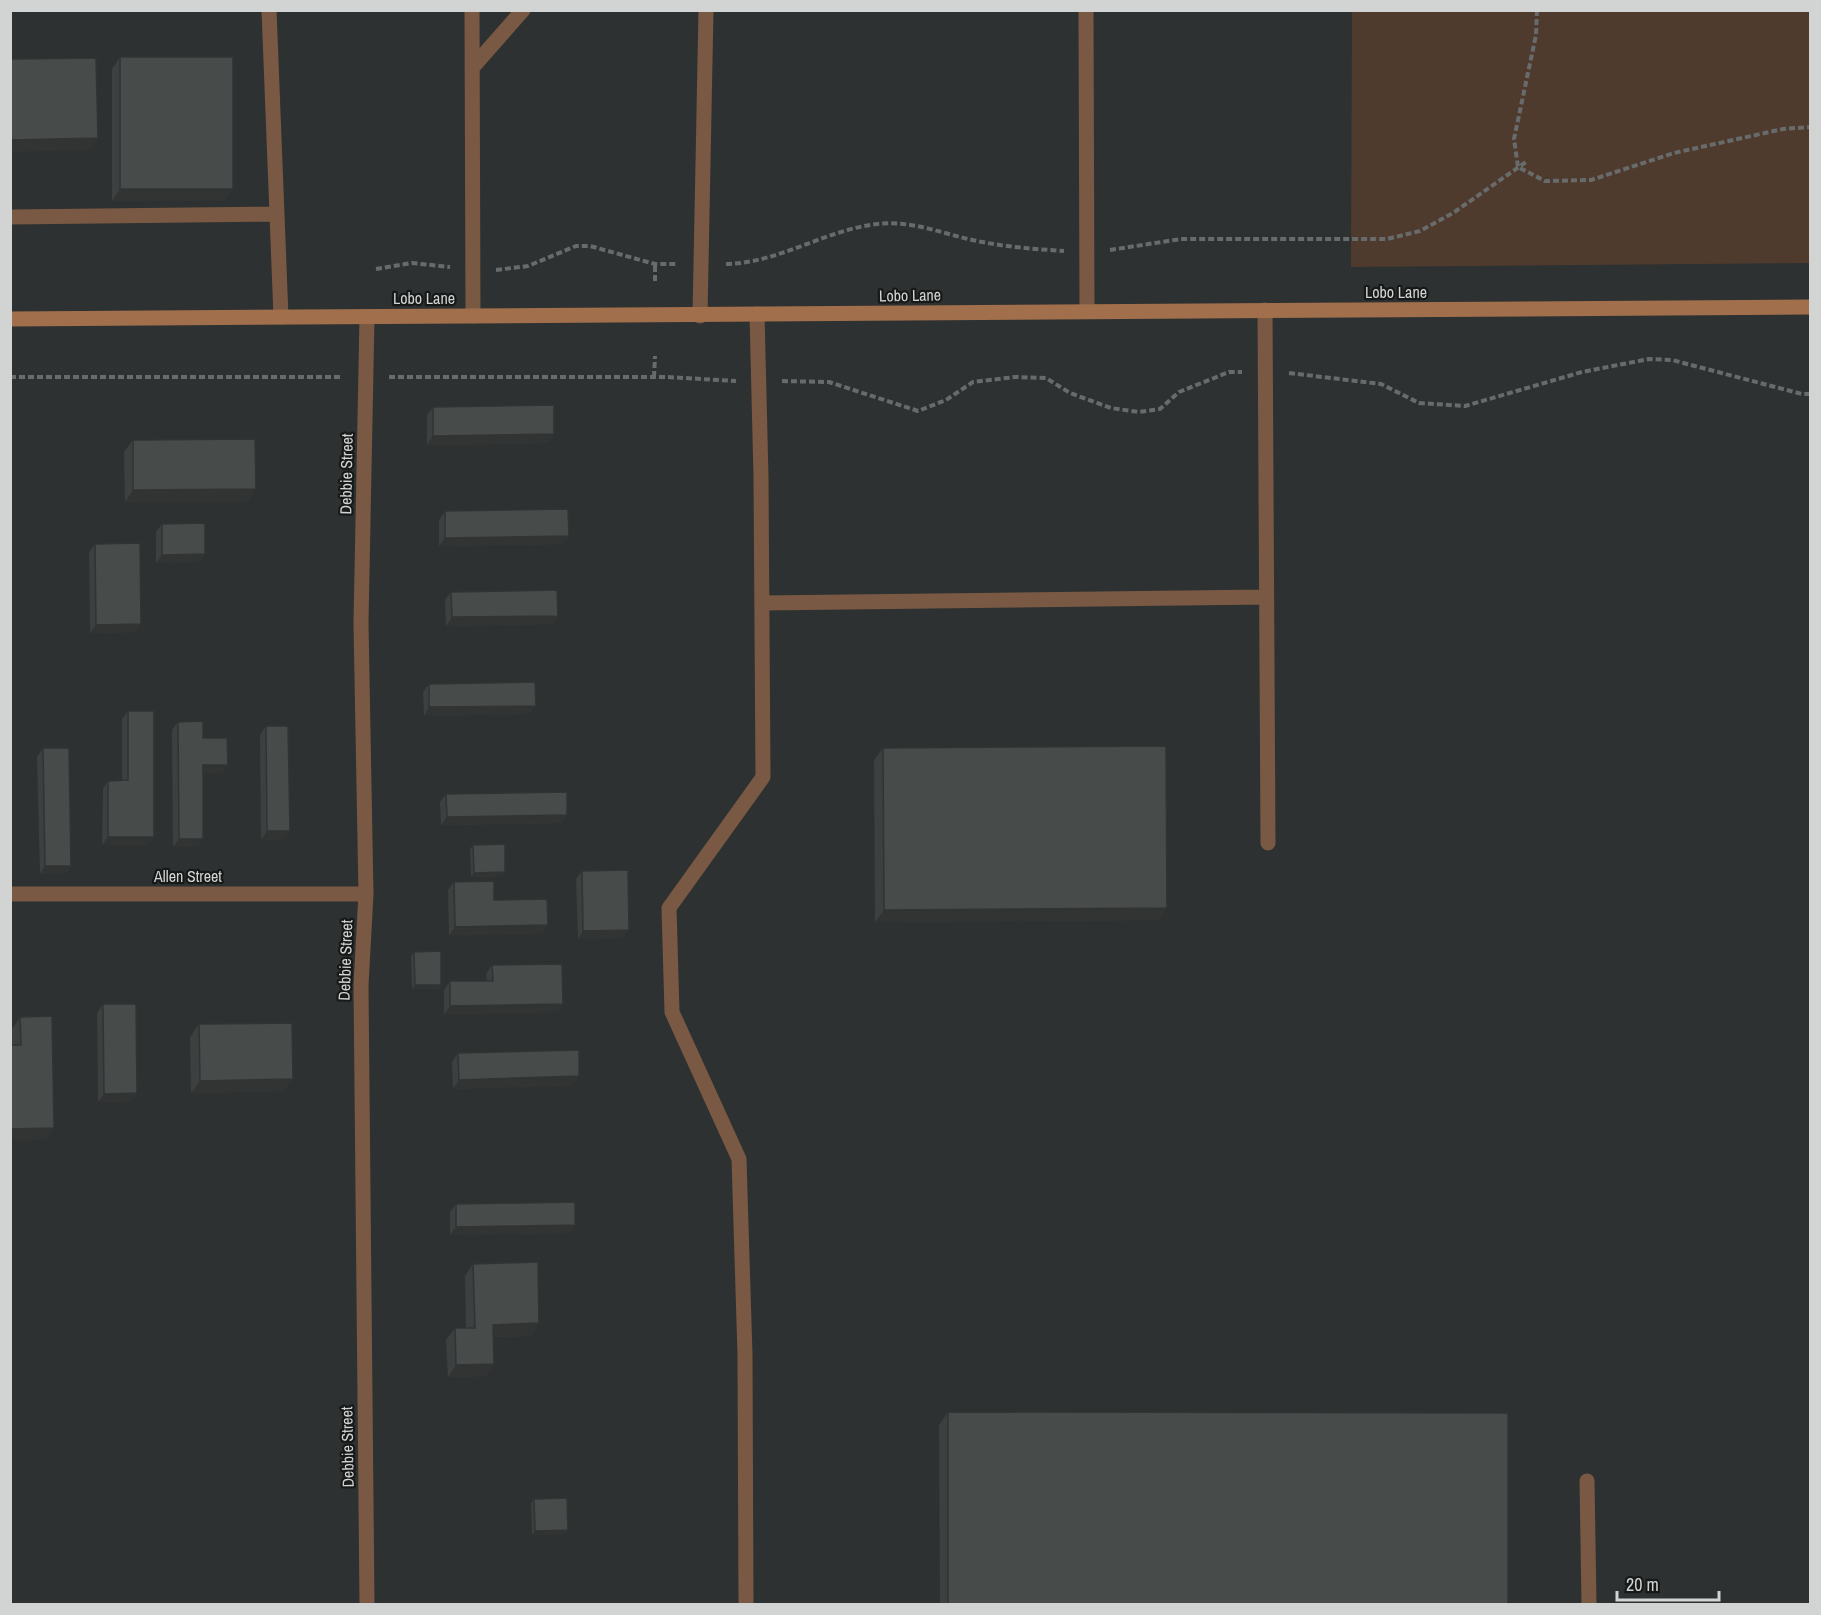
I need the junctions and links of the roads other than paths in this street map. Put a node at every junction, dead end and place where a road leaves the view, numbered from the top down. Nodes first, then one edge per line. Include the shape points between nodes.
1 (269, 10) edge
2 (472, 10) edge
3 (523, 10) edge
4 (706, 10) edge
5 (1086, 10) edge
6 (472, 68) junction
7 (277, 214) junction
8 (10, 217) edge
9 (1810, 307) edge
10 (1265, 310) junction
11 (1087, 311) junction
12 (757, 314) junction
13 (367, 316) junction
14 (473, 316) junction
15 (700, 316) junction
16 (281, 317) junction
17 (10, 319) edge
18 (1266, 597) junction
19 (762, 603) junction
20 (1268, 843) dead end
21 (10, 894) edge
22 (366, 894) junction
23 (1587, 1480) dead end
24 (367, 1605) edge
25 (746, 1605) edge
26 (1589, 1605) edge

1 - 7 street
2 - 6 street
3 - 6 street
4 - 15 street
5 - 11 street
6 - 14 street
7 - 8 street
7 - 16 street
9 - 10 street, Lobo Lane
10 - 11 street, Lobo Lane
10 - 18 street
11 - 12 street, Lobo Lane
12 - 15 street, Lobo Lane
12 - 19 street
13 - 14 street, Lobo Lane
13 - 16 street, Lobo Lane
13 - 22 street, Debbie Street via 361,622
14 - 15 street, Lobo Lane
16 - 17 street, Lobo Lane
18 - 19 street
18 - 20 street
19 - 25 street via 763,777 669,908 672,1012 739,1159
21 - 22 street, Allen Street
22 - 24 street, Debbie Street via 361,985
23 - 26 street

